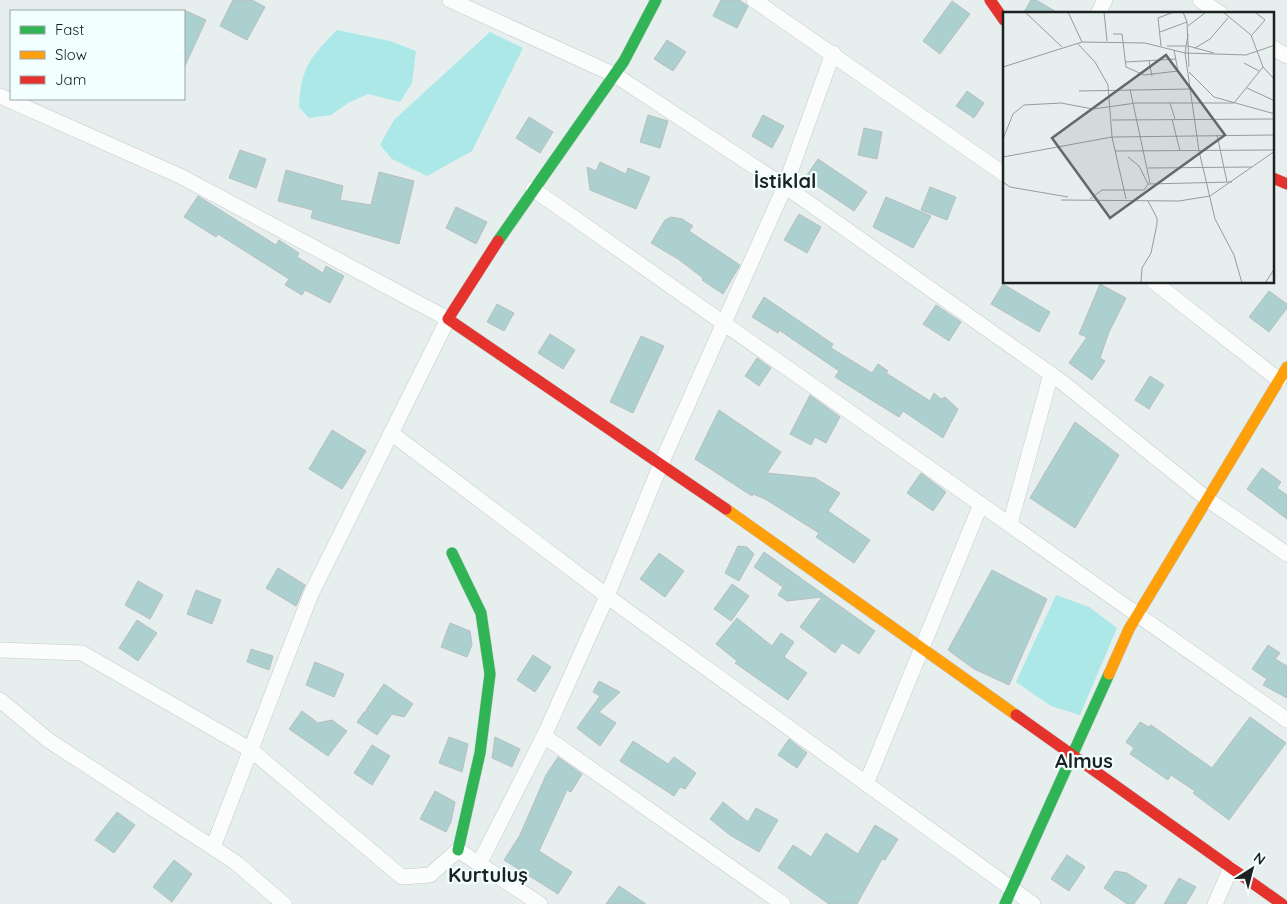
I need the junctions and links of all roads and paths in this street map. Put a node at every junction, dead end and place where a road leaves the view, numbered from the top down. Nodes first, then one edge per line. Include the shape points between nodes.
1 (450, 0) edge
2 (656, 0) edge
3 (754, 0) edge
4 (990, 0) edge
5 (1105, 0) edge
6 (1200, 0) edge
7 (1099, 12) edge
8 (1218, 12) edge
9 (1003, 19) edge
10 (1274, 49) edge
11 (833, 54) junction
12 (1287, 56) edge
13 (615, 75) junction
14 (0, 96) edge
15 (1003, 173) edge
16 (1274, 178) edge
17 (1287, 184) edge
18 (785, 186) junction
19 (534, 189) junction
20 (1157, 284) edge
21 (448, 319) junction
22 (724, 323) junction
23 (1287, 367) edge
24 (1050, 374) junction
25 (1279, 380) junction
26 (391, 433) junction
27 (661, 464) junction
28 (1207, 499) junction
29 (981, 504) junction
30 (1010, 524) junction
31 (452, 553) dead end
32 (1287, 554) edge
33 (607, 596) junction
34 (1138, 614) junction
35 (920, 647) junction
36 (0, 650) edge
37 (0, 700) edge
38 (1287, 720) edge
39 (544, 736) junction
40 (251, 750) junction
41 (1073, 755) junction
42 (866, 784) junction
43 (213, 847) junction
44 (458, 850) junction
45 (479, 864) junction
46 (1231, 868) junction
47 (1012, 889) junction
48 (284, 904) edge
49 (540, 904) edge
50 (783, 904) edge
51 (1005, 904) edge
52 (1033, 904) edge
53 (1215, 904) edge
54 (1282, 904) edge

1 - 13 street
2 - 13 street
3 - 11 street
4 - 9 street
5 - 7 street
6 - 8 street
10 - 12 street
11 - 15 street
11 - 18 street
13 - 18 street
13 - 19 street
14 - 21 street via 180,176
16 - 17 street
18 - 22 street
18 - 24 street
19 - 21 street
19 - 22 street
20 - 25 street
21 - 26 street
21 - 27 street
22 - 27 street
22 - 29 street
23 - 25 street
24 - 28 street
24 - 30 street
25 - 28 street
26 - 33 street
26 - 40 street via 311,594
27 - 33 street
27 - 35 street
28 - 32 street
28 - 34 street
29 - 30 street
29 - 35 street
30 - 34 street
31 - 44 street via 481,612 490,674 480,754
33 - 39 street
33 - 42 street
34 - 38 street
34 - 41 street
35 - 41 street
35 - 42 street
36 - 40 street via 82,653
37 - 43 street via 48,740
39 - 45 street
39 - 50 street
40 - 43 street
40 - 44 street via 402,877 430,875
41 - 46 street
41 - 47 street
42 - 47 street
43 - 48 street
44 - 45 street
45 - 49 street
46 - 53 street
46 - 54 street
47 - 51 street
47 - 52 street

